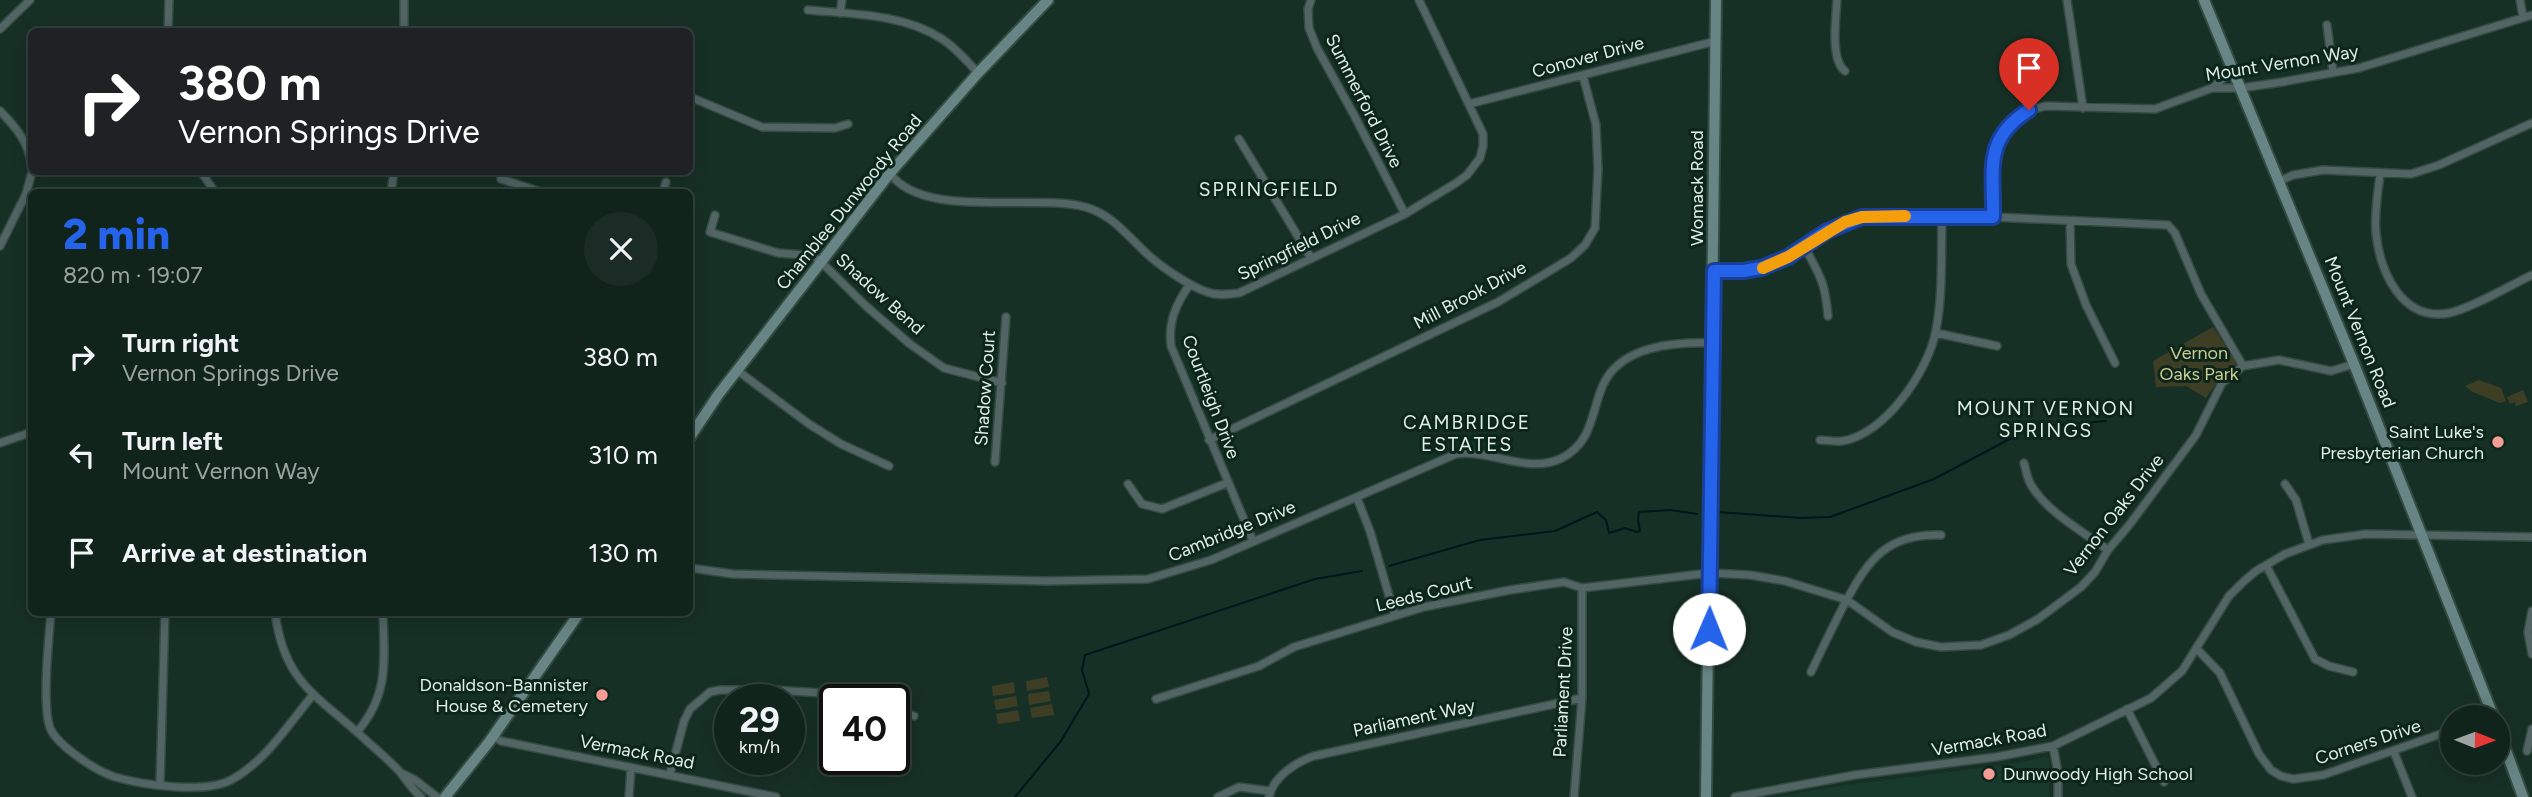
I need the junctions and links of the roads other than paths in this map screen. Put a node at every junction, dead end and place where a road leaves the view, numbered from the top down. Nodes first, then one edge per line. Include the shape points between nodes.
1 (30, 0) edge
2 (169, 0) edge
3 (404, 0) edge
4 (842, 0) edge
5 (1048, 0) edge
6 (1311, 0) edge
7 (1419, 0) edge
8 (1717, 0) edge
9 (1837, 0) edge
10 (2067, 0) edge
11 (2204, 0) edge
12 (2520, 0) edge
13 (808, 10) dead end
14 (840, 13) junction
15 (2532, 15) edge
16 (2523, 17) junction
17 (2327, 26) dead end
18 (169, 28) edge
19 (404, 28) edge
20 (0, 29) edge
21 (1716, 41) junction
22 (2229, 61) junction
23 (1845, 71) dead end
24 (2333, 72) junction
25 (978, 73) junction
26 (1583, 76) junction
27 (2212, 88) junction
28 (2241, 88) junction
29 (693, 98) edge
30 (1469, 104) junction
31 (2083, 108) junction
32 (0, 111) edge
33 (2532, 123) edge
34 (848, 124) dead end
35 (1239, 139) dead end
36 (28, 149) edge
37 (890, 173) junction
38 (2380, 174) junction
39 (31, 175) edge
40 (501, 178) dead end
41 (2280, 181) junction
42 (666, 182) dead end
43 (532, 189) edge
44 (664, 189) edge
45 (1405, 214) junction
46 (715, 215) dead end
47 (1942, 217) junction
48 (1993, 217) junction
49 (2070, 221) junction
50 (0, 246) edge
51 (1804, 246) junction
52 (1311, 258) junction
53 (821, 263) junction
54 (1714, 271) junction
55 (2532, 275) edge
56 (1190, 284) junction
57 (1828, 316) dead end
58 (1006, 317) dead end
59 (1936, 332) junction
60 (1713, 343) junction
61 (1997, 346) dead end
62 (2115, 363) dead end
63 (2354, 364) junction
64 (2243, 366) junction
65 (738, 371) junction
66 (1002, 383) junction
67 (28, 433) edge
68 (693, 433) edge
69 (1209, 440) junction
70 (1820, 440) dead end
71 (0, 443) edge
72 (995, 462) dead end
73 (2024, 463) dead end
74 (889, 466) dead end
75 (1227, 483) junction
76 (1128, 484) dead end
77 (2285, 484) dead end
78 (1357, 498) junction
79 (1941, 535) dead end
80 (2423, 537) junction
81 (2532, 537) edge
82 (1252, 541) junction
83 (2309, 544) junction
84 (2108, 550) junction
85 (2266, 565) junction
86 (693, 568) edge
87 (1710, 573) junction
88 (1582, 588) junction
89 (1847, 600) junction
90 (2532, 611) edge
91 (51, 616) edge
92 (165, 616) edge
93 (276, 616) edge
94 (383, 616) edge
95 (577, 616) edge
96 (1395, 616) junction
97 (2196, 648) junction
98 (2532, 654) edge
99 (1811, 672) dead end
100 (2353, 672) dead end
101 (819, 693) edge
102 (312, 696) junction
103 (1582, 698) junction
104 (1156, 699) dead end
105 (2486, 705) edge
106 (2127, 709) junction
107 (910, 715) edge
108 (914, 716) dead end
109 (2532, 729) edge
110 (357, 732) junction
111 (2440, 735) edge
112 (492, 736) junction
113 (2053, 746) junction
114 (2527, 751) dead end
115 (2394, 752) junction
116 (2510, 762) edge
117 (631, 768) junction
118 (401, 773) junction
119 (670, 774) junction
120 (2164, 782) dead end
121 (160, 784) junction
122 (1270, 794) edge
123 (771, 796) edge
124 (421, 797) edge
125 (437, 797) edge
126 (445, 797) edge
127 (629, 797) edge
128 (1218, 797) edge
129 (1574, 797) edge
130 (1706, 797) edge
131 (1735, 797) edge
132 (2058, 797) edge
133 (2412, 797) edge
134 (2523, 797) edge

1 - 20 street
2 - 18 street
3 - 19 street
4 - 14 street
5 - 25 street, Chamblee Dunwoody Road
6 - 45 street, Summerford Drive via 1309,28 1317,48
7 - 30 street, Springfield Drive
8 - 21 street, Womack Road
9 - 23 street via 1836,56
10 - 31 street
11 - 22 street, Mount Vernon Road
12 - 16 street
13 - 14 street
14 - 25 street via 922,28 944,40
15 - 16 street, Mount Vernon Way
16 - 24 street, Mount Vernon Way via 2389,60
17 - 24 street
21 - 26 street, Conover Drive
21 - 54 street, Womack Road
22 - 27 street via 2227,75
22 - 28 street, Mount Vernon Road
24 - 28 street, Mount Vernon Way
25 - 37 street, Chamblee Dunwoody Road
26 - 30 street, Conover Drive
26 - 69 street, Mill Brook Drive via 1596,125 1598,169 1595,228 1585,245 1497,302
27 - 28 street, Mount Vernon Way
27 - 31 street, Mount Vernon Way via 2155,109
28 - 41 street, Mount Vernon Road
29 - 34 street via 762,127 835,128
30 - 45 street, Springfield Drive via 1483,134 1480,158 1467,175
31 - 48 street, Mount Vernon Way via 2029,110 2001,133 1994,151
32 - 36 street via 19,130
33 - 38 street via 2423,171
35 - 52 street
37 - 53 street, Chamblee Dunwoody Road
37 - 56 street, Springfield Drive via 896,181 941,200 1049,202 1088,208 1112,220 1145,253
38 - 41 street via 2323,170
38 - 55 street via 2376,231 2382,261 2391,285 2415,309 2424,314 2453,312
39 - 50 street
40 - 43 street
41 - 63 street, Mount Vernon Road
42 - 44 street
45 - 52 street, Springfield Drive
46 - 53 street, Shadow Bend via 710,232
47 - 48 street
47 - 51 street via 1862,217
47 - 59 street
48 - 49 street
49 - 62 street via 2071,264
49 - 64 street via 2168,225
51 - 54 street via 1761,268
51 - 57 street via 1826,289
52 - 56 street, Springfield Drive via 1239,293 1222,295
53 - 65 street, Chamblee Dunwoody Road
53 - 66 street, Shadow Bend via 910,344 944,368
54 - 60 street, Womack Road
56 - 69 street, Courtleigh Drive via 1173,313 1169,334
58 - 66 street, Shadow Court
59 - 61 street
59 - 70 street via 1920,373 1888,414 1843,441
60 - 78 street, Cambridge Drive via 1654,347 1614,369 1604,382 1593,422 1580,443 1561,458 1535,465 1470,452 1456,454
60 - 87 street, Womack Road
63 - 64 street via 2331,371 2279,360
63 - 80 street, Mount Vernon Road
64 - 84 street, Vernon Oaks Drive via 2222,383 2196,435
65 - 68 street, Chamblee Dunwoody Road
65 - 74 street via 809,424
66 - 72 street, Shadow Court
67 - 71 street
69 - 75 street, Courtleigh Drive
73 - 84 street via 2029,482 2048,504
75 - 76 street, Courtleigh Drive via 1163,509 1142,504
75 - 82 street, Courtleigh Drive
77 - 83 street via 2296,500
78 - 82 street, Cambridge Drive
78 - 96 street
79 - 89 street via 1910,537 1876,556
80 - 81 street, Vermack Road
80 - 83 street, Vermack Road via 2346,535
80 - 105 street, Mount Vernon Road
82 - 86 street, Cambridge Drive via 1198,564 1148,579 1121,581 733,574
83 - 85 street, Vermack Road
84 - 89 street, Vernon Oaks Drive via 2095,572 2060,603 2009,635 1981,645 1941,647 1916,642 1892,632
85 - 97 street, Vermack Road via 2229,596
85 - 100 street via 2315,659
87 - 88 street, Leeds Court
87 - 89 street, Vernon Oaks Drive via 1784,581
87 - 130 street, Womack Road
88 - 96 street, Leeds Court via 1564,582 1510,590
88 - 103 street, Parliament Drive
89 - 99 street
90 - 98 street via 2528,632
91 - 121 street via 47,708 56,737 112,776
92 - 121 street
93 - 102 street via 289,667
94 - 110 street via 383,688
95 - 112 street
96 - 104 street, Leeds Court via 1294,647 1259,666
97 - 106 street, Vermack Road via 2168,685
97 - 115 street, Corners Drive via 2220,673 2259,754 2281,776 2323,775
101 - 119 street via 710,692 690,709 684,721
102 - 110 street
102 - 121 street via 252,767 228,782 183,787
103 - 122 street, Parliament Way via 1314,756 1279,778
103 - 129 street, Parliament Drive
106 - 113 street, Vermack Road
106 - 120 street
107 - 108 street
109 - 114 street
110 - 118 street
111 - 115 street, Corners Drive
112 - 117 street, Vermack Road
112 - 126 street
113 - 131 street, Vermack Road
113 - 132 street
115 - 133 street
116 - 134 street
117 - 119 street, Vermack Road
117 - 127 street
118 - 124 street
118 - 125 street
119 - 123 street, Vermack Road
122 - 128 street via 1239,787

